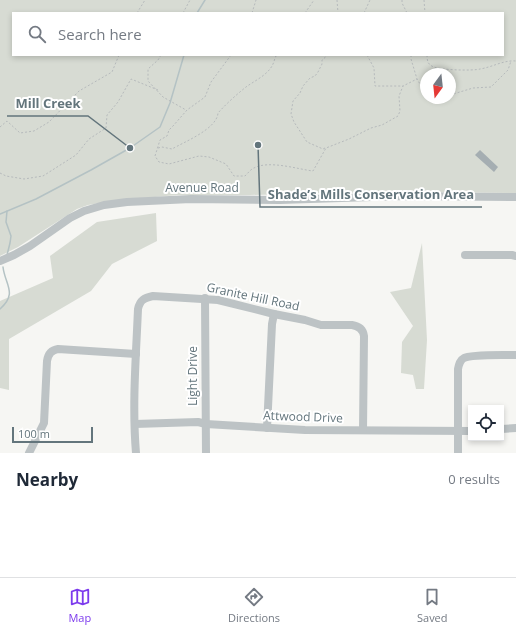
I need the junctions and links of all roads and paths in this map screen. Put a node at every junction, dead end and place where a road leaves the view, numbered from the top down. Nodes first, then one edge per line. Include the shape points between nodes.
1 (145, 0) edge
2 (190, 0) edge
3 (256, 0) edge
4 (314, 0) edge
5 (337, 0) edge
6 (370, 0) edge
7 (402, 0) edge
8 (424, 0) edge
9 (138, 12) edge
10 (184, 12) edge
11 (252, 12) edge
12 (307, 12) edge
13 (338, 12) edge
14 (364, 12) edge
15 (406, 12) edge
16 (425, 12) edge
17 (119, 56) edge
18 (160, 56) edge
19 (230, 56) edge
20 (276, 56) edge
21 (327, 56) edge
22 (368, 56) edge
23 (411, 56) edge
24 (427, 56) edge
25 (511, 60) junction
26 (516, 61) edge
27 (417, 79) junction
28 (420, 84) edge
29 (403, 86) junction
30 (158, 90) junction
31 (456, 93) edge
32 (187, 110) junction
33 (0, 127) edge
34 (157, 148) junction
35 (326, 148) junction
36 (0, 173) edge
37 (516, 197) edge
38 (465, 255) dead end
39 (516, 256) edge
40 (0, 261) edge
41 (205, 298) junction
42 (274, 314) junction
43 (136, 354) junction
44 (516, 355) edge
45 (135, 424) junction
46 (206, 424) junction
47 (267, 428) junction
48 (516, 428) edge
49 (504, 429) edge
50 (363, 430) junction
51 (458, 431) junction
52 (468, 431) edge
53 (29, 453) edge
54 (136, 453) edge
55 (206, 453) edge
56 (458, 453) edge

1 - 9 path
2 - 10 path
3 - 11 path
4 - 12 path
5 - 13 path
6 - 14 path
7 - 15 path
8 - 16 path
17 - 33 path via 112,72 79,91 49,122 34,131 20,133 7,121
18 - 30 path via 148,69 148,81
19 - 32 path via 211,82 205,97
20 - 34 path via 264,76 246,86 223,107 205,130 172,150
21 - 35 path via 322,60 318,72 303,86 293,101 291,114 307,142
22 - 29 path via 374,68 374,86
23 - 27 path
24 - 25 path via 429,64 435,68 470,70
25 - 26 path
25 - 31 path via 508,70 492,87 473,88
27 - 28 path
27 - 29 path
29 - 35 path via 399,96 398,116
30 - 32 path via 163,97
30 - 36 path via 130,79 118,102 107,115 106,128 89,139 76,155 43,176 24,179
32 - 34 path via 160,140
34 - 35 path via 155,156 159,162 169,164 209,156 226,164 234,176 245,176 253,168 263,165 313,172
37 - 40 street, Avenue Road via 403,196 127,202 84,211 30,246
38 - 39 street
41 - 42 street, Granite Hill Road
41 - 43 street, Granite Hill Road via 144,298 138,309
41 - 46 street, Light Drive
42 - 47 street
42 - 50 street, Granite Hill Road via 321,325 361,328 364,336
43 - 45 street, Granite Hill Road
43 - 53 street via 58,349 50,353 47,357 44,423
44 - 51 street via 473,356 460,362
45 - 46 street, Attwood Drive
45 - 54 street, Granite Hill Road
46 - 47 street, Attwood Drive
46 - 55 street, Light Drive
47 - 50 street, Attwood Drive
48 - 49 street
50 - 51 street, Attwood Drive
51 - 52 street, Attwood Drive
51 - 56 street

